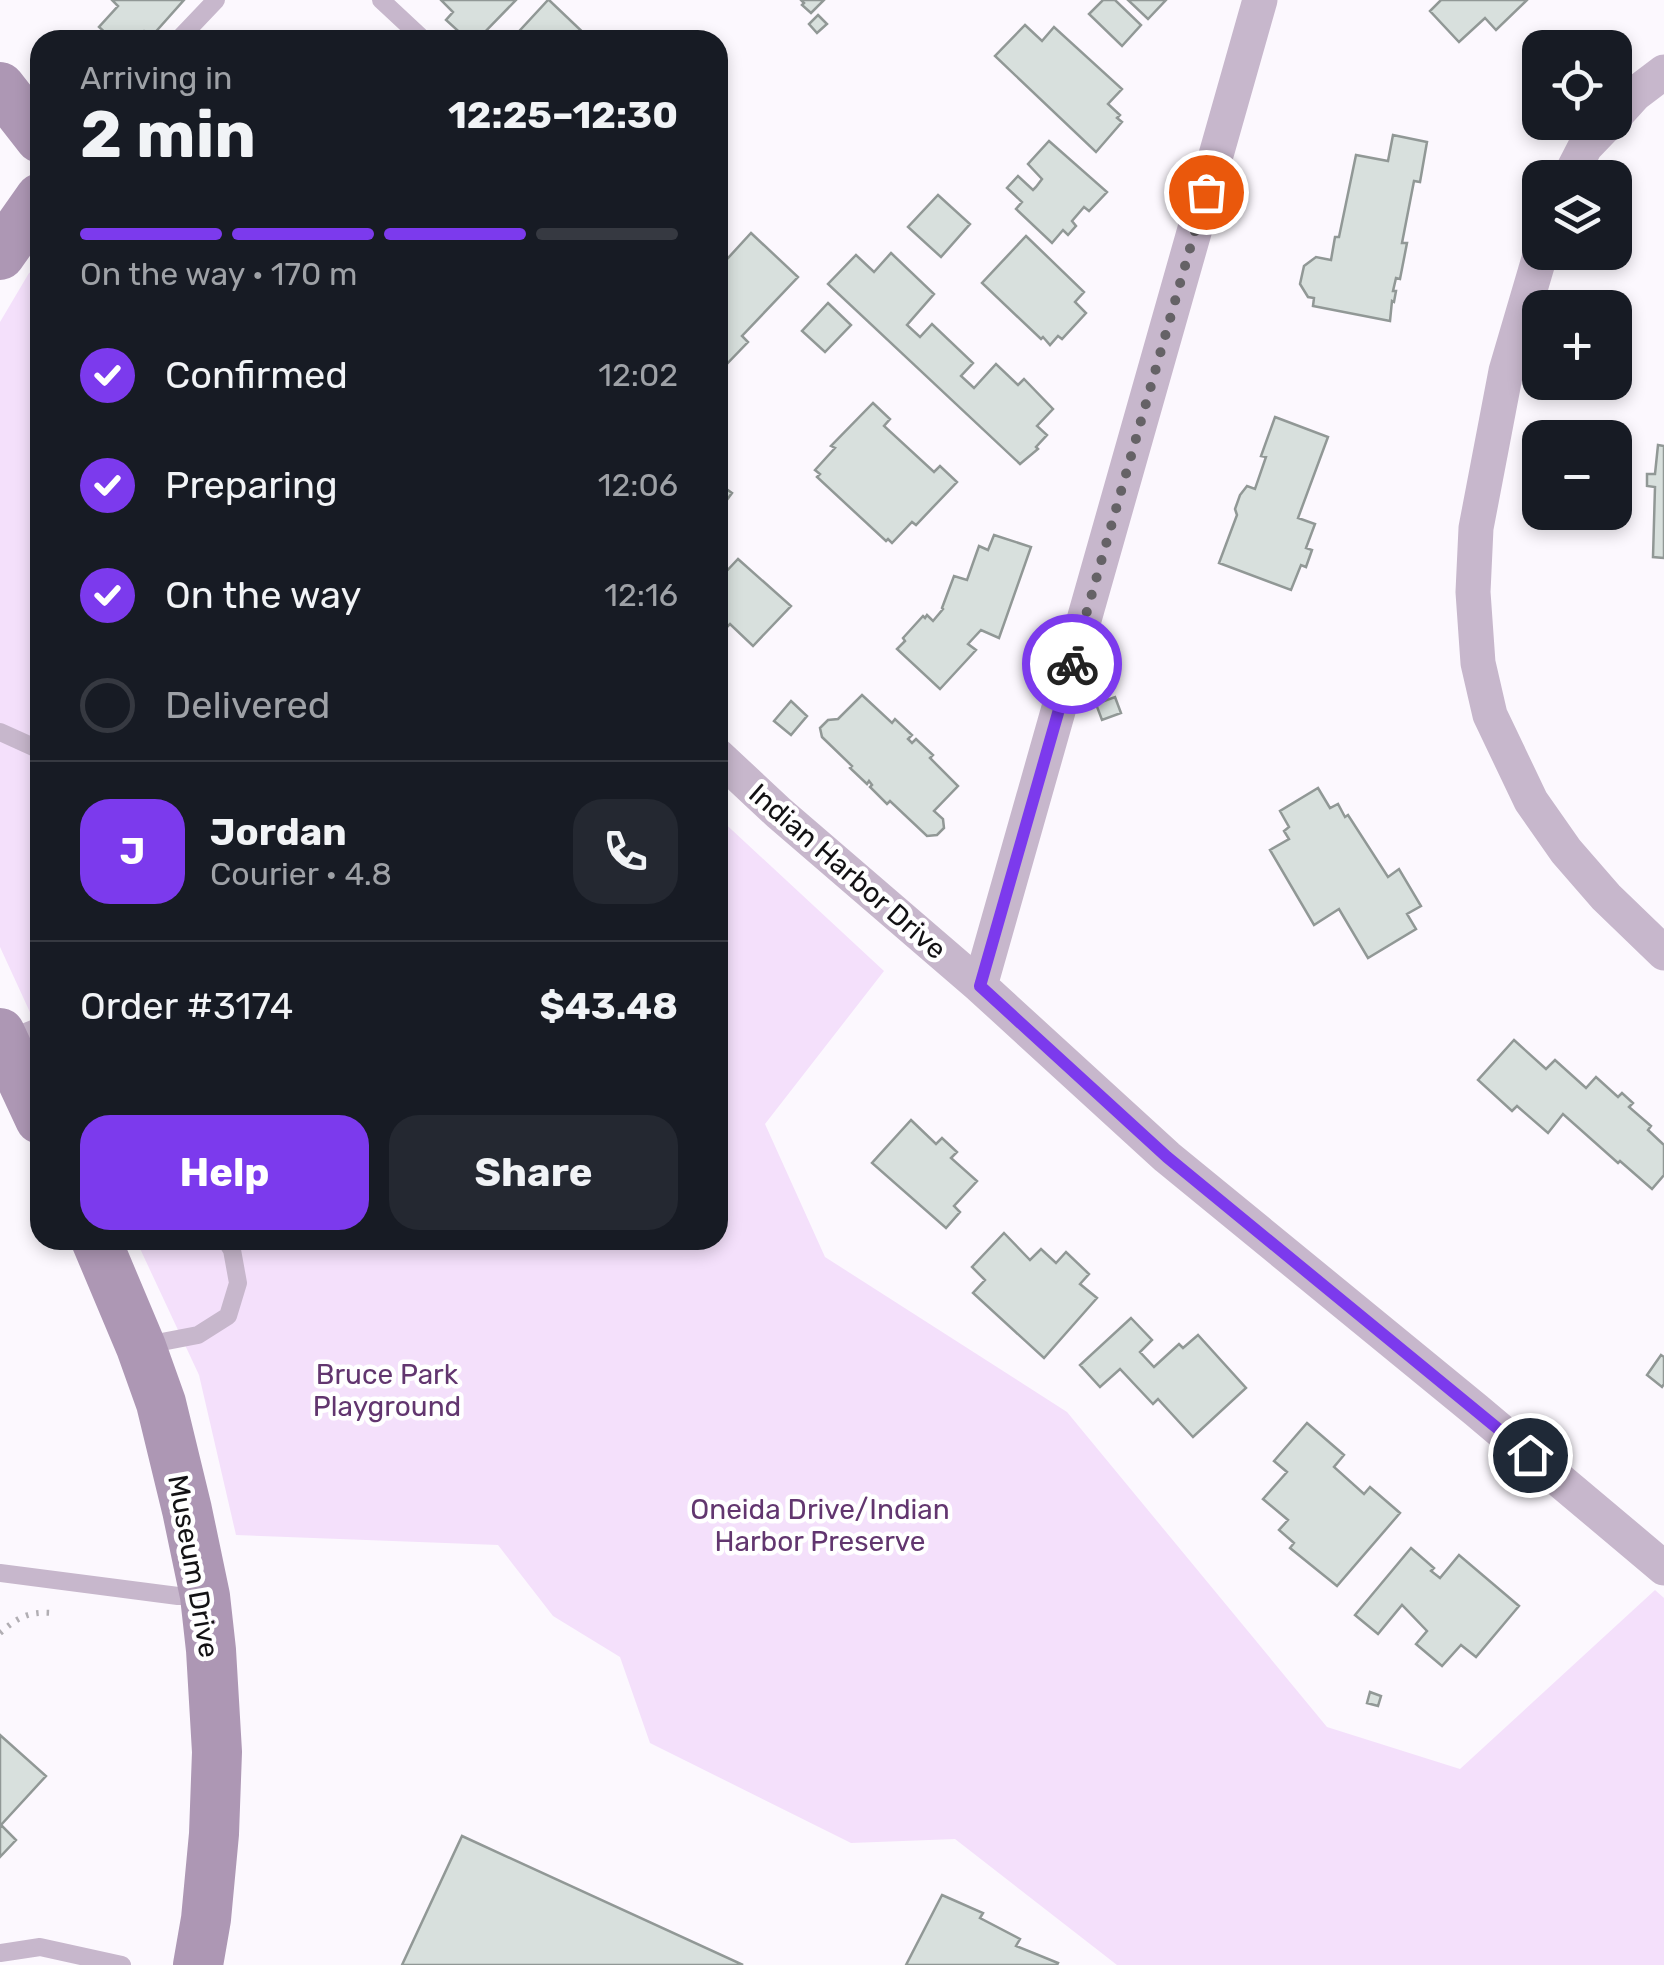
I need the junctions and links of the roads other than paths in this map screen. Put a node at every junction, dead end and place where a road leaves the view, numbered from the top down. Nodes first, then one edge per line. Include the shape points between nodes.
1 (216, 0) edge
2 (381, 0) edge
3 (1260, 0) edge
4 (188, 30) edge
5 (413, 30) edge
6 (1664, 72) edge
7 (0, 87) edge
8 (1632, 97) edge
9 (30, 125) edge
10 (30, 212) edge
11 (0, 255) edge
12 (1536, 270) edge
13 (0, 732) edge
14 (30, 746) edge
15 (728, 766) edge
16 (1664, 953) edge
17 (980, 986) junction
18 (15, 1033) edge
19 (30, 1085) edge
20 (100, 1250) edge
21 (232, 1250) edge
22 (141, 1346) junction
23 (1664, 1568) edge
24 (0, 1573) edge
25 (206, 1596) junction
26 (0, 1952) edge
27 (122, 1965) edge
28 (198, 1965) edge

1 - 4 lane
2 - 5 lane
3 - 17 street
6 - 8 street
7 - 9 main road
10 - 11 main road
12 - 16 street via 1506,371 1476,528 1478,663 1490,715 1531,801 1606,898
13 - 14 lane
15 - 17 street, Indian Harbor Drive
17 - 23 street, Indian Harbor Drive via 1167,1157
18 - 19 main road
20 - 22 main road, Museum Drive
21 - 22 lane via 238,1283 228,1316 198,1335
22 - 25 main road, Museum Drive via 161,1403
24 - 25 lane
25 - 28 main road, Museum Drive via 217,1752
26 - 27 lane via 40,1947

